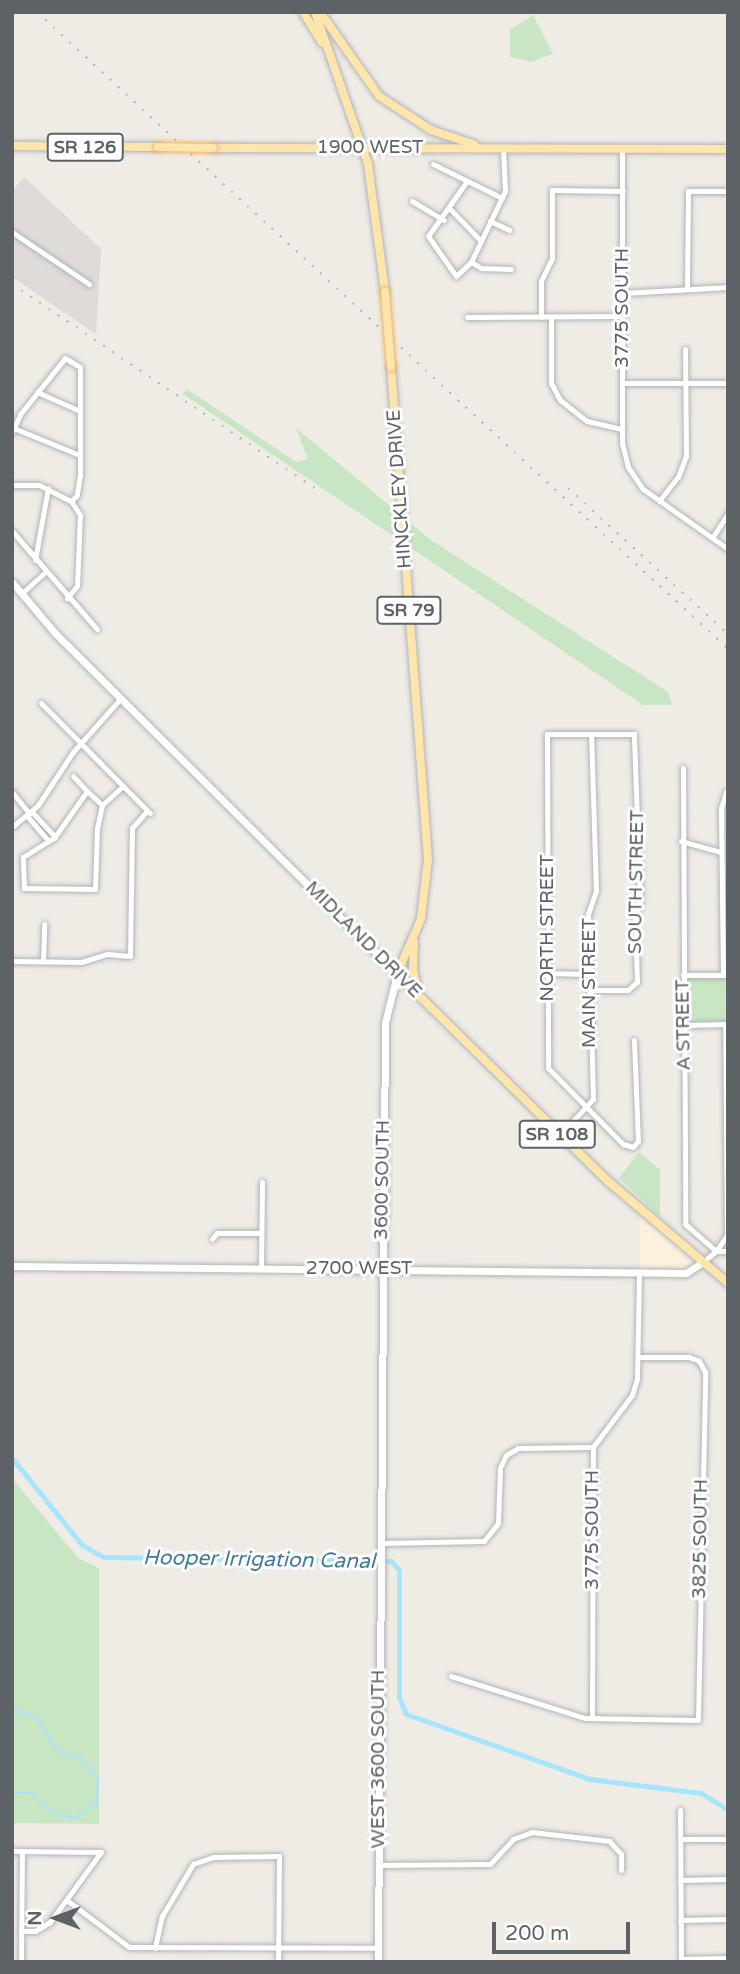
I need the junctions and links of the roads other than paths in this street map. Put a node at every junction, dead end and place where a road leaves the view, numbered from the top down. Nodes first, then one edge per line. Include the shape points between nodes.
1 (303, 12) edge
2 (315, 12) edge
3 (320, 12) edge
4 (326, 48) junction
5 (12, 146) edge
6 (362, 148) junction
7 (485, 148) junction
8 (503, 149) junction
9 (622, 149) junction
10 (728, 149) edge
11 (433, 164) dead end
12 (467, 181) junction
13 (623, 191) junction
14 (728, 191) edge
15 (502, 198) junction
16 (412, 201) dead end
17 (451, 210) junction
18 (444, 219) junction
19 (490, 221) junction
20 (509, 230) dead end
21 (12, 232) edge
22 (481, 241) junction
23 (471, 262) junction
24 (511, 269) dead end
25 (89, 284) dead end
26 (687, 287) junction
27 (728, 287) edge
28 (623, 293) junction
29 (623, 316) junction
30 (467, 317) dead end
31 (541, 317) junction
32 (551, 317) junction
33 (685, 349) dead end
34 (622, 383) junction
35 (685, 383) junction
36 (728, 383) edge
37 (37, 392) junction
38 (12, 408) edge
39 (80, 411) junction
40 (21, 413) junction
41 (622, 429) junction
42 (14, 430) edge
43 (77, 454) junction
44 (12, 485) edge
45 (48, 488) junction
46 (71, 501) junction
47 (659, 501) junction
48 (728, 513) edge
49 (12, 531) edge
50 (712, 538) junction
51 (728, 549) edge
52 (35, 560) junction
53 (45, 572) junction
54 (12, 582) edge
55 (22, 593) junction
56 (67, 598) junction
57 (97, 629) dead end
58 (121, 698) junction
59 (41, 703) dead end
60 (592, 734) junction
61 (80, 743) junction
62 (683, 768) dead end
63 (73, 776) dead end
64 (123, 786) junction
65 (87, 791) junction
66 (12, 792) edge
67 (726, 792) dead end
68 (102, 806) junction
69 (30, 814) junction
70 (12, 827) edge
71 (725, 827) edge
72 (52, 839) junction
73 (681, 841) junction
74 (721, 852) junction
75 (725, 896) edge
76 (44, 924) dead end
77 (414, 939) junction
78 (12, 961) edge
79 (43, 961) junction
80 (548, 972) junction
81 (397, 974) junction
82 (588, 974) junction
83 (683, 975) junction
84 (725, 975) edge
85 (588, 990) junction
86 (418, 996) junction
87 (726, 1024) edge
88 (684, 1025) junction
89 (634, 1040) dead end
90 (586, 1106) junction
91 (559, 1136) junction
92 (262, 1182) dead end
93 (261, 1233) junction
94 (212, 1239) dead end
95 (716, 1251) junction
96 (728, 1251) edge
97 (702, 1262) junction
98 (12, 1266) edge
99 (261, 1269) junction
100 (382, 1269) junction
101 (639, 1271) junction
102 (728, 1283) edge
103 (639, 1357) junction
104 (593, 1447) junction
105 (380, 1543) junction
106 (380, 1556) joint
107 (451, 1676) dead end
108 (592, 1718) junction
109 (680, 1810) dead end
110 (680, 1839) junction
111 (728, 1839) edge
112 (12, 1851) edge
113 (22, 1851) junction
114 (378, 1865) junction
115 (621, 1870) dead end
116 (728, 1879) edge
117 (680, 1880) junction
118 (68, 1901) junction
119 (728, 1919) edge
120 (680, 1920) junction
121 (21, 1931) junction
122 (155, 1948) junction
123 (278, 1948) junction
124 (378, 1948) junction
125 (728, 1958) edge
126 (21, 1962) edge
127 (278, 1962) edge
128 (378, 1962) edge

1 - 4 main road, HINCKLEY DRIVE / SR 79
2 - 4 main road, HINCKLEY DRIVE / SR 79
3 - 7 main road via 361,75 394,109 431,130
4 - 6 main road, HINCKLEY DRIVE / SR 79
5 - 6 main road, 1900 WEST / SR 126, bridge
6 - 7 main road, 1900 WEST / SR 126
6 - 77 main road, HINCKLEY DRIVE / SR 79, bridge via 376,199 385,292 428,859 427,886
7 - 8 main road, 1900 WEST / SR 126
8 - 9 main road, 1900 WEST / SR 126
8 - 15 street
9 - 10 main road, 1900 WEST / SR 126
9 - 13 street, 3775 SOUTH
11 - 12 street
12 - 15 street
12 - 17 street
13 - 28 street, 3775 SOUTH
13 - 31 street via 552,190 552,258 541,281
14 - 26 street via 688,191
15 - 19 street
16 - 18 street
17 - 18 street
17 - 22 street
18 - 23 street via 428,236 456,276
19 - 20 street
19 - 22 street
21 - 25 street
22 - 23 street
23 - 24 street via 481,268
26 - 27 street
26 - 28 street
28 - 29 street, 3775 SOUTH
29 - 32 street
29 - 34 street, 3775 SOUTH
30 - 31 street
31 - 32 street
32 - 41 street via 551,383 560,400 587,421
33 - 35 street
34 - 35 street
34 - 41 street, 3775 SOUTH
35 - 36 street
35 - 47 street via 686,456 678,477
37 - 39 street
37 - 39 street via 65,358 80,367
37 - 40 street
38 - 40 street
39 - 43 street
40 - 42 street
41 - 47 street, 3775 SOUTH via 628,467
42 - 43 street
43 - 46 street via 80,475 77,495
44 - 45 street
45 - 46 street
45 - 52 street
46 - 56 street via 80,515 77,586
47 - 50 street
48 - 50 street
49 - 52 street
50 - 51 street
52 - 53 street
53 - 55 street
53 - 56 street
54 - 55 street, MIDLAND DRIVE / SR 108
55 - 58 street, MIDLAND DRIVE / SR 108
56 - 57 street
58 - 61 street
58 - 81 street, MIDLAND DRIVE / SR 108
59 - 61 street
60 - 80 street, NORTH STREET via 547,734
60 - 82 street, MAIN STREET via 596,891 588,914
60 - 85 street, SOUTH STREET via 634,734 640,901 635,917 633,989
61 - 64 street
61 - 69 street
62 - 73 street, A STREET
63 - 65 street
64 - 68 street
64 - 79 street via 149,812 132,828 130,956
65 - 68 street
65 - 72 street
66 - 69 street
67 - 71 street
68 - 72 street via 95,889 24,888 23,857
69 - 70 street
69 - 72 street
71 - 74 street
73 - 74 street
73 - 83 street, A STREET
74 - 75 street
75 - 84 street
76 - 79 street
77 - 81 main road, HINCKLEY DRIVE / SR 79
77 - 86 main road
78 - 79 street
80 - 82 street
80 - 90 street, NORTH STREET via 548,1068
81 - 86 main road, MIDLAND DRIVE / SR 108
81 - 100 street, 3600 SOUTH via 386,1023
82 - 85 street, MAIN STREET
83 - 84 street
83 - 88 street, A STREET
85 - 90 street, MAIN STREET via 593,1099
86 - 91 main road, MIDLAND DRIVE / SR 108
87 - 88 street
87 - 95 street via 727,1235
88 - 95 street, A STREET via 685,1224
89 - 90 street, NORTH STREET via 638,1141 633,1147 623,1144
90 - 91 street
91 - 97 main road, MIDLAND DRIVE / SR 108
92 - 93 street
93 - 94 street via 217,1233
93 - 99 street
95 - 96 street
95 - 97 street
97 - 101 street, 2700 WEST via 686,1273
97 - 102 main road, MIDLAND DRIVE / SR 108
98 - 99 street, 2700 WEST
99 - 100 street, 2700 WEST
100 - 101 street, 2700 WEST
100 - 105 street, 3600 SOUTH
101 - 103 street, 3775 SOUTH
103 - 104 street, 3775 SOUTH via 632,1395
103 - 108 street, 3825 SOUTH via 699,1361 705,1371 698,1720
104 - 105 street via 518,1448 506,1455 500,1468 498,1523 489,1538 476,1543
104 - 108 street, 3775 SOUTH
105 - 106 street, 3600 SOUTH
106 - 114 street, WEST 3600 SOUTH
107 - 108 street
109 - 110 street
110 - 111 street
110 - 117 street
112 - 113 street
113 - 118 street via 101,1852
113 - 121 street
114 - 115 street via 490,1864 513,1839 532,1832 609,1841 621,1854
114 - 124 street, WEST 3600 SOUTH
116 - 117 street
117 - 120 street
118 - 121 street via 42,1927
118 - 122 street via 119,1943
119 - 120 street
120 - 125 street via 681,1959
121 - 126 street
122 - 123 street
122 - 123 street via 162,1916 186,1873 203,1860 279,1856
123 - 124 street
123 - 127 street
124 - 128 street, WEST 3600 SOUTH

